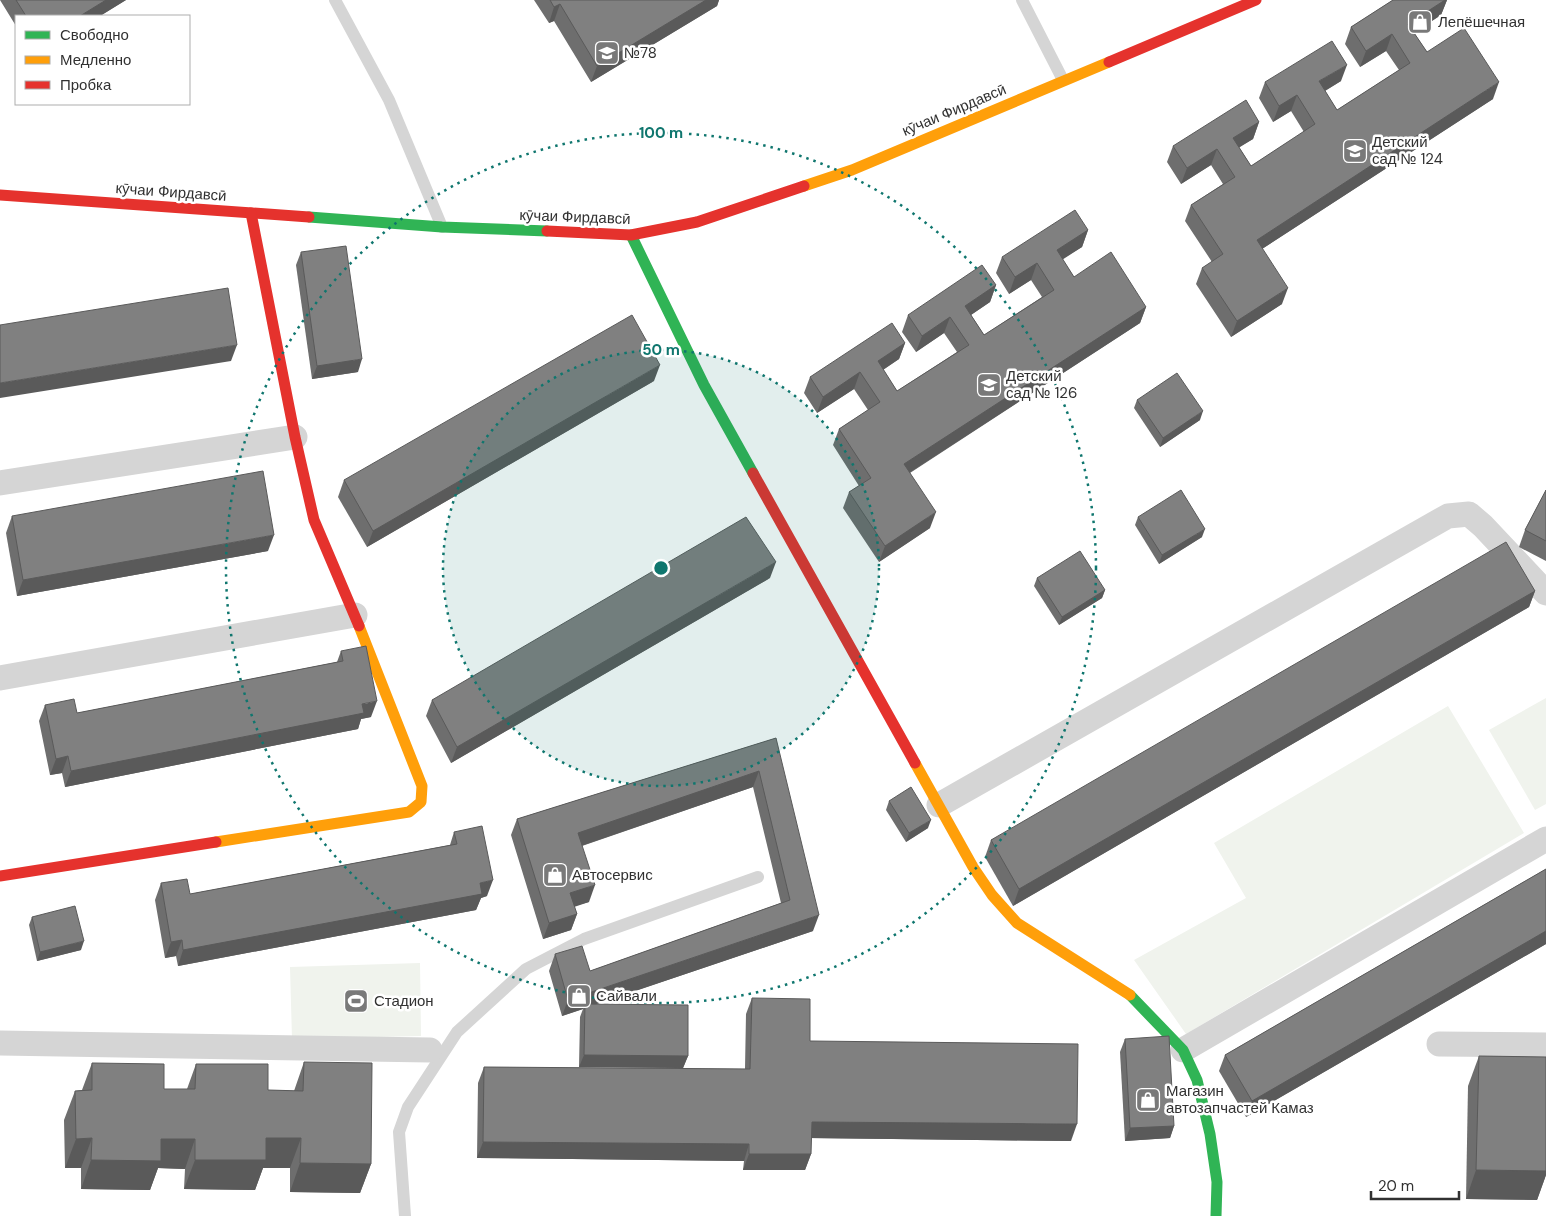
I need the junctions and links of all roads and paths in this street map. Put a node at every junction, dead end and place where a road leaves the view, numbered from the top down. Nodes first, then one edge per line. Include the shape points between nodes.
1 (335, 0) edge
2 (1022, 0) edge
3 (1256, 0) edge
4 (1063, 80) junction
5 (0, 195) edge
6 (251, 213) junction
7 (442, 226) junction
8 (631, 235) junction
9 (295, 437) junction
10 (0, 483) edge
11 (1546, 593) edge
12 (355, 615) junction
13 (0, 678) edge
14 (939, 805) junction
15 (1546, 839) edge
16 (0, 876) edge
17 (758, 877) dead end
18 (0, 1043) edge
19 (1439, 1044) dead end
20 (1546, 1045) edge
21 (430, 1050) dead end
22 (1183, 1050) junction
23 (405, 1216) edge
24 (1216, 1216) edge

1 - 7 lane via 389,100
2 - 4 lane
3 - 4 street, кӯчаи Фирдавсӣ
4 - 8 street, кӯчаи Фирдавсӣ via 852,170 697,222
5 - 6 street, кӯчаи Фирдавсӣ
6 - 7 street, кӯчаи Фирдавсӣ
6 - 9 street
7 - 8 street, кӯчаи Фирдавсӣ
8 - 14 street via 704,385
9 - 10 street
9 - 12 street via 314,520
11 - 14 street via 1469,514 1448,516
12 - 13 street
12 - 16 street via 422,786 424,798 420,805 409,812
14 - 22 street via 992,896 1017,923 1132,996
15 - 22 street
17 - 23 lane via 584,939 526,969 457,1032 408,1107 399,1132
18 - 21 street
19 - 20 street
22 - 24 street via 1197,1080 1210,1134 1217,1182

